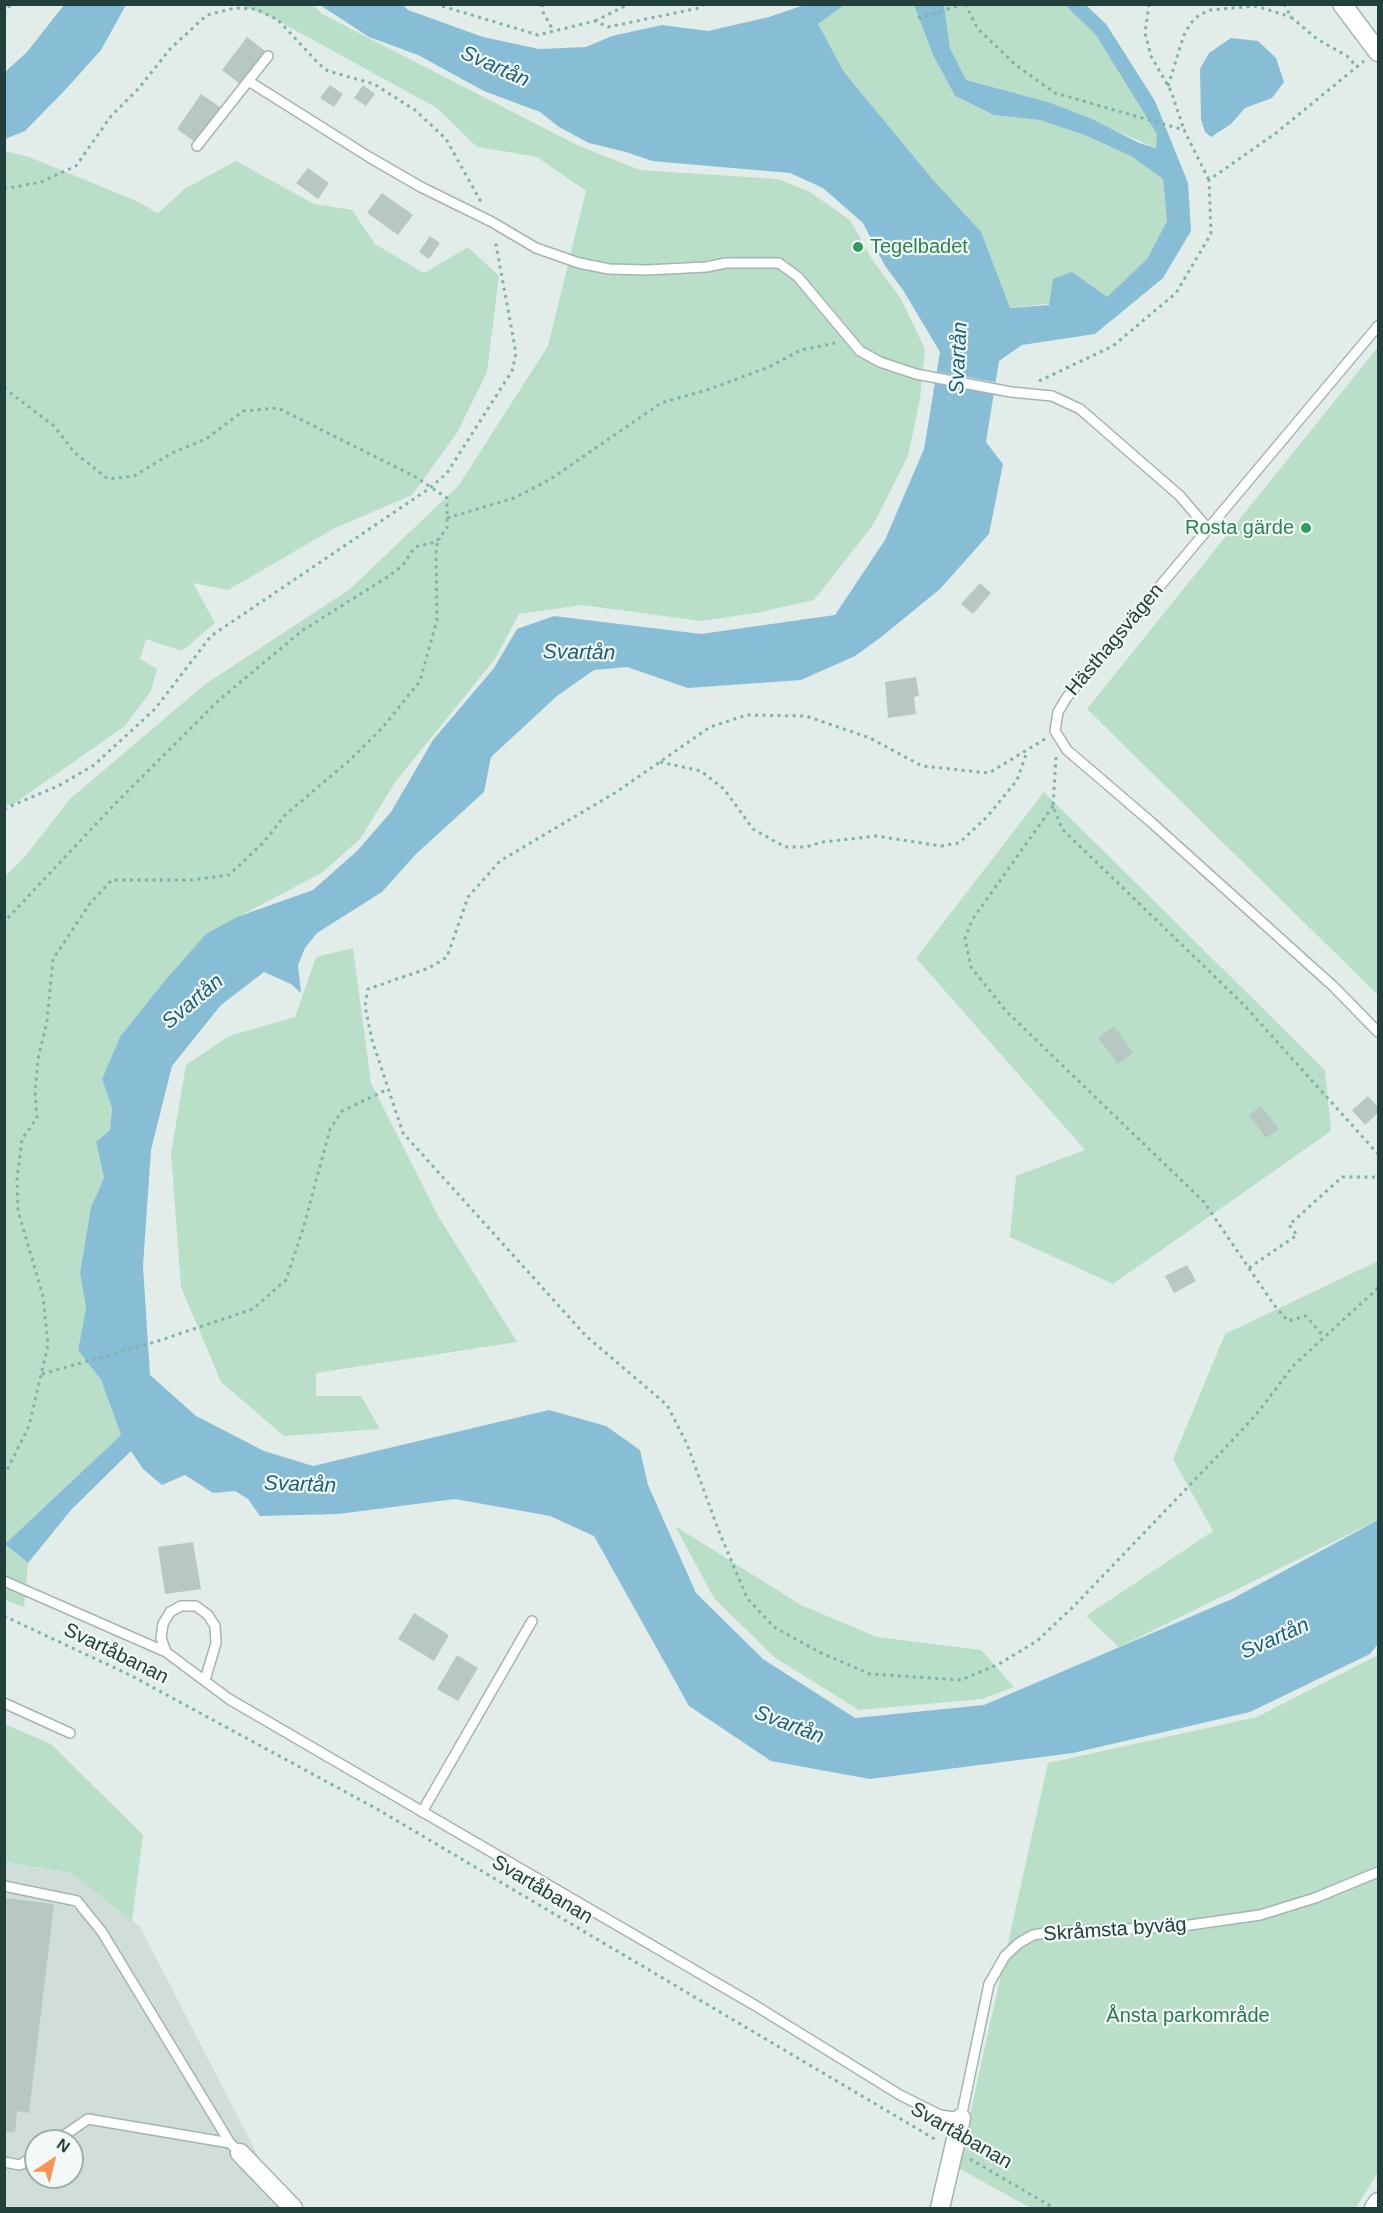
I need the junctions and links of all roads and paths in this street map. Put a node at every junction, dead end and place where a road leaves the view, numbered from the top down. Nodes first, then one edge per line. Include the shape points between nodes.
1 (11, 4) edge
2 (435, 4) edge
3 (542, 4) edge
4 (629, 4) edge
5 (705, 4) edge
6 (965, 4) edge
7 (1149, 4) edge
8 (1284, 4) edge
9 (1342, 4) edge
10 (1216, 7) edge
11 (4, 14) edge
12 (1291, 17) junction
13 (918, 18) dead end
14 (595, 21) junction
15 (553, 30) junction
16 (1378, 51) edge
17 (268, 56) dead end
18 (1357, 68) junction
19 (250, 82) junction
20 (1168, 86) junction
21 (1184, 130) junction
22 (197, 147) dead end
23 (1209, 180) junction
24 (4, 189) edge
25 (492, 222) junction
26 (1378, 326) edge
27 (849, 340) junction
28 (4, 388) edge
29 (1025, 394) junction
30 (431, 487) junction
31 (447, 518) junction
32 (1208, 529) junction
33 (440, 538) junction
34 (1055, 731) junction
35 (1028, 750) junction
36 (660, 762) junction
37 (1053, 806) junction
38 (4, 809) edge
39 (4, 922) edge
40 (1378, 1032) edge
41 (388, 1089) junction
42 (1378, 1154) edge
43 (1378, 1177) edge
44 (1249, 1268) junction
45 (1378, 1288) edge
46 (1324, 1337) junction
47 (42, 1374) junction
48 (4, 1476) edge
49 (4, 1581) edge
50 (4, 1616) edge
51 (532, 1621) dead end
52 (166, 1652) junction
53 (205, 1680) junction
54 (4, 1703) edge
55 (70, 1733) dead end
56 (422, 1812) junction
57 (1378, 1872) edge
58 (4, 1886) edge
59 (961, 2118) junction
60 (73, 2129) edge
61 (235, 2148) junction
62 (953, 2149) junction
63 (4, 2162) edge
64 (24, 2162) edge
65 (1378, 2202) edge
66 (293, 2208) edge
67 (940, 2208) edge
68 (1054, 2208) edge
69 (1374, 2208) edge

1 - 11 path
2 - 15 path via 538,35
3 - 15 path
4 - 14 path
5 - 14 path via 608,27
6 - 13 path
6 - 21 path via 978,29 1017,66 1055,93
7 - 20 path via 1145,33 1151,56
8 - 12 path
9 - 16 street
10 - 12 path via 1256,6
10 - 20 path via 1190,24
12 - 18 path via 1317,39 1347,56
14 - 15 path
16 - 18 path
17 - 19 lane
18 - 23 path
19 - 22 lane
19 - 25 lane via 369,157
20 - 21 path
21 - 23 path
23 - 29 path via 1211,234 1176,293 1113,346 1041,379
24 - 25 path via 41,182 76,166 111,116 170,49 207,15 235,8 256,9 278,20 328,71 374,84 415,110 446,139
25 - 27 lane via 536,248 609,269 779,263 798,277
25 - 30 path via 516,353 512,371 455,462
26 - 32 lane, Hästhagsvägen
27 - 29 lane via 880,362 916,374
27 - 31 path via 801,350 769,367 661,403 549,480 514,498
28 - 30 path via 54,426 75,453 108,479 134,476 172,453 206,439 243,411 278,408
29 - 32 lane via 1052,396 1080,409 1180,495
30 - 31 path via 447,498
30 - 38 path via 204,641 155,709 94,765 60,785
31 - 33 path via 447,528
32 - 34 lane, Hästhagsvägen via 1066,697
33 - 39 path via 436,543 415,547 396,571 303,630 219,700
33 - 47 path via 436,547 436,620 420,681 383,727 285,816 229,875 191,880 112,880 91,902 53,959 36,1081 37,1118 22,1139 17,1178 18,1211 43,1296 48,1345
34 - 35 path
34 - 37 path
34 - 40 lane via 1067,750 1308,964
35 - 36 path via 989,773 922,766 870,738 806,716 747,715 710,727
35 - 36 path via 1017,780 987,817 959,843 941,846 876,836 785,847 753,829 724,789 701,771
36 - 41 path via 500,861 468,897 447,957 429,968 368,989 365,1006
37 - 42 path via 1062,829 1243,1004
37 - 44 path via 972,920 965,939 971,967 1006,1011 1204,1202
41 - 46 path via 403,1133 441,1178 586,1336 667,1405 687,1444 747,1598 774,1627 870,1674 961,1680 999,1664 1037,1641 1155,1524 1255,1416 1294,1365
41 - 47 path via 342,1111 330,1129 286,1280 253,1309
43 - 44 path via 1341,1177 1289,1225 1297,1235
44 - 46 path via 1288,1321 1306,1316
45 - 46 path
47 - 48 path via 29,1426
49 - 52 lane
50 - 62 path, Svartåbanan via 130,1675 377,1809
51 - 56 lane
52 - 53 lane
52 - 53 lane via 161,1638 170,1612 181,1606 196,1606 215,1626 216,1643
53 - 56 lane via 229,1699
54 - 55 lane
56 - 59 lane via 928,2111
57 - 59 lane, Skråmsta byväg via 1260,1915 1176,1927 1050,1932 1019,1943 1005,1956 989,1984
58 - 61 lane via 77,1901 102,1932
59 - 62 street, Skråmsta byväg
60 - 61 lane via 88,2119
61 - 66 street
62 - 67 street, Skråmsta byväg
62 - 68 path, Svartåbanan
63 - 64 lane
65 - 69 street

